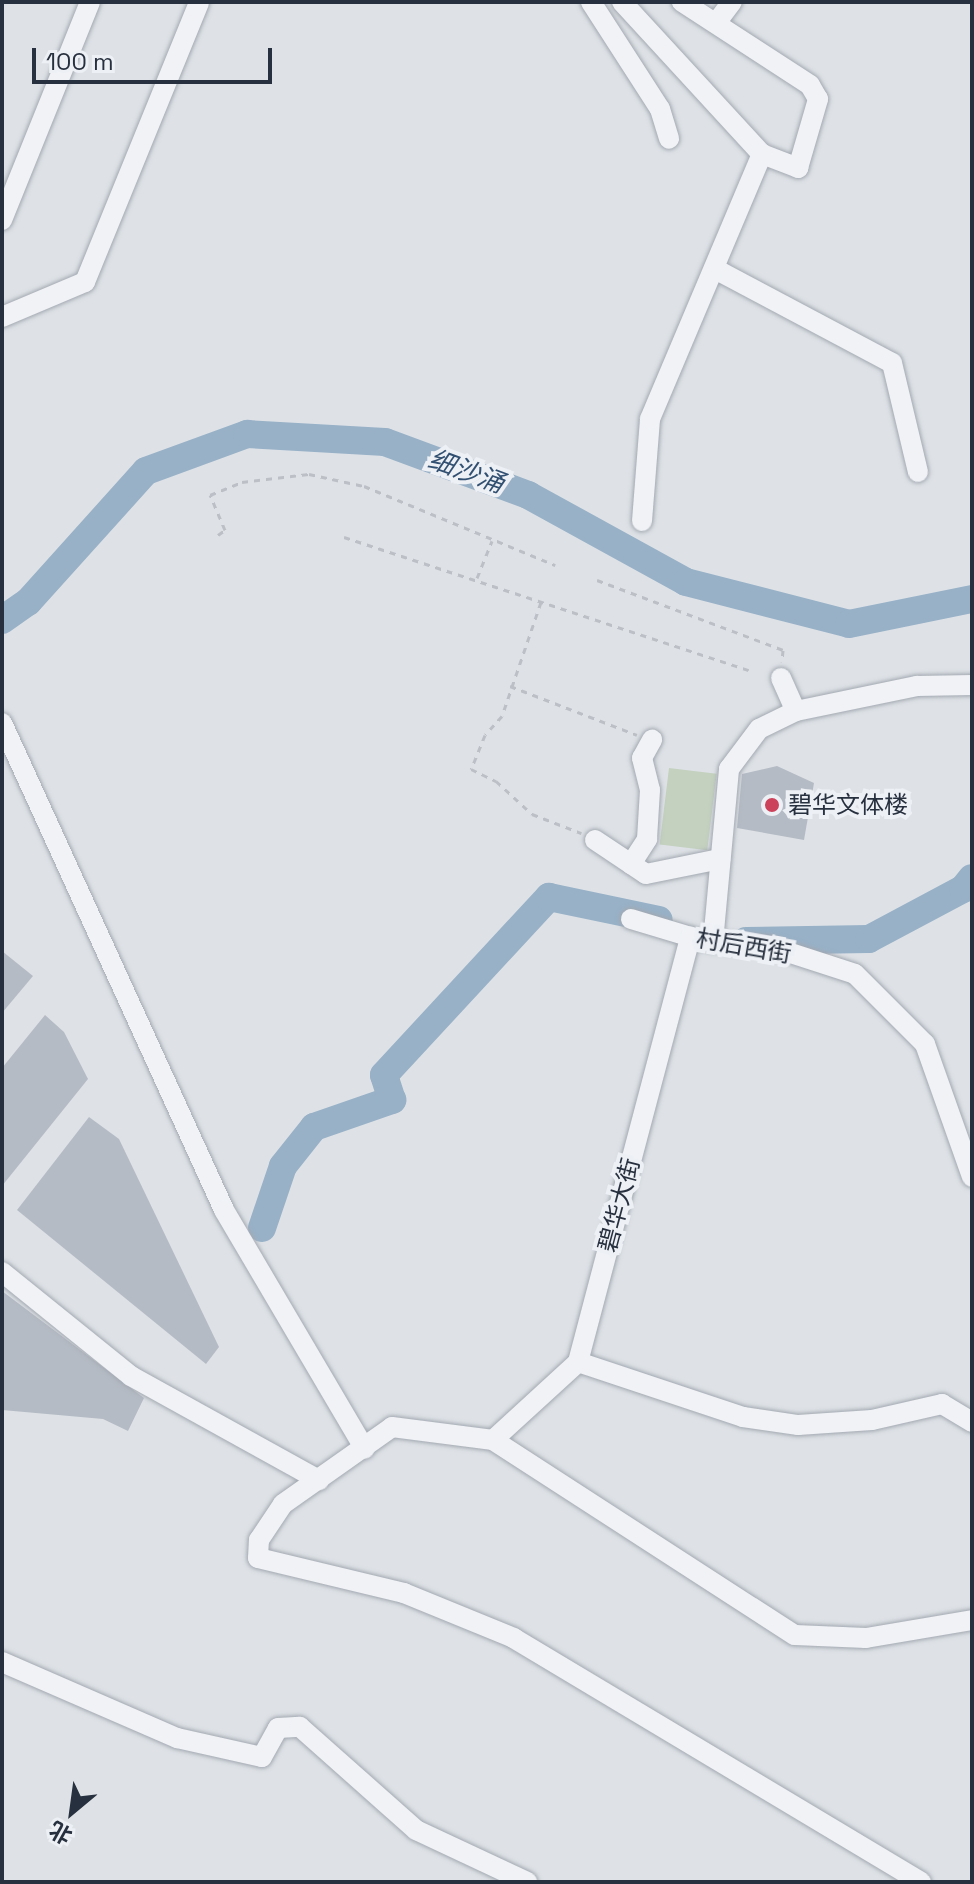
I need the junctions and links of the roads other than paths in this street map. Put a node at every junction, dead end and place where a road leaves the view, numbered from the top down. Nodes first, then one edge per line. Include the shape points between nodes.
1 (90, 2) edge
2 (199, 2) edge
3 (591, 2) edge
4 (622, 2) edge
5 (682, 2) edge
6 (732, 2) edge
7 (716, 23) junction
8 (669, 139) dead end
9 (762, 154) junction
10 (2, 220) edge
11 (717, 270) junction
12 (2, 317) edge
13 (918, 472) dead end
14 (642, 521) dead end
15 (781, 670) road end
16 (972, 685) edge
17 (796, 711) junction
18 (2, 723) edge
19 (652, 740) road end
20 (595, 840) road end
21 (720, 859) junction
22 (631, 864) junction
23 (631, 919) dead end
24 (690, 937) junction
25 (713, 941) junction
26 (972, 1177) edge
27 (2, 1272) edge
28 (578, 1362) junction
29 (972, 1422) edge
30 (493, 1440) junction
31 (365, 1449) junction
32 (319, 1480) junction
33 (972, 1620) edge
34 (2, 1662) edge
35 (527, 1882) edge
36 (921, 1882) edge

1 - 10 street
2 - 12 street via 85,282
3 - 8 street via 660,109
4 - 9 street
5 - 7 street
6 - 7 street
7 - 9 street via 780,62 818,99 798,168
9 - 11 street
11 - 13 street via 892,363
11 - 14 street via 650,419
15 - 17 street
16 - 17 street via 917,686
17 - 21 street via 759,729 735,754
18 - 31 street via 224,1210
19 - 22 street via 642,758 649,778 647,839
20 - 22 street
21 - 22 street via 662,875
21 - 25 street
23 - 24 street, 村后西街
24 - 25 street, 村后西街
24 - 28 street, 碧华大街
25 - 26 street, 村后西街 via 769,946 855,974 876,991 925,1044
27 - 32 street via 131,1376
28 - 29 street via 743,1417 813,1424 942,1404
28 - 30 street
30 - 31 street via 392,1427
30 - 33 street via 795,1635 866,1638
31 - 32 street
32 - 36 street via 283,1504 259,1540 258,1558 404,1593 514,1638
34 - 35 street via 177,1738 262,1757 278,1728 300,1727 416,1830

